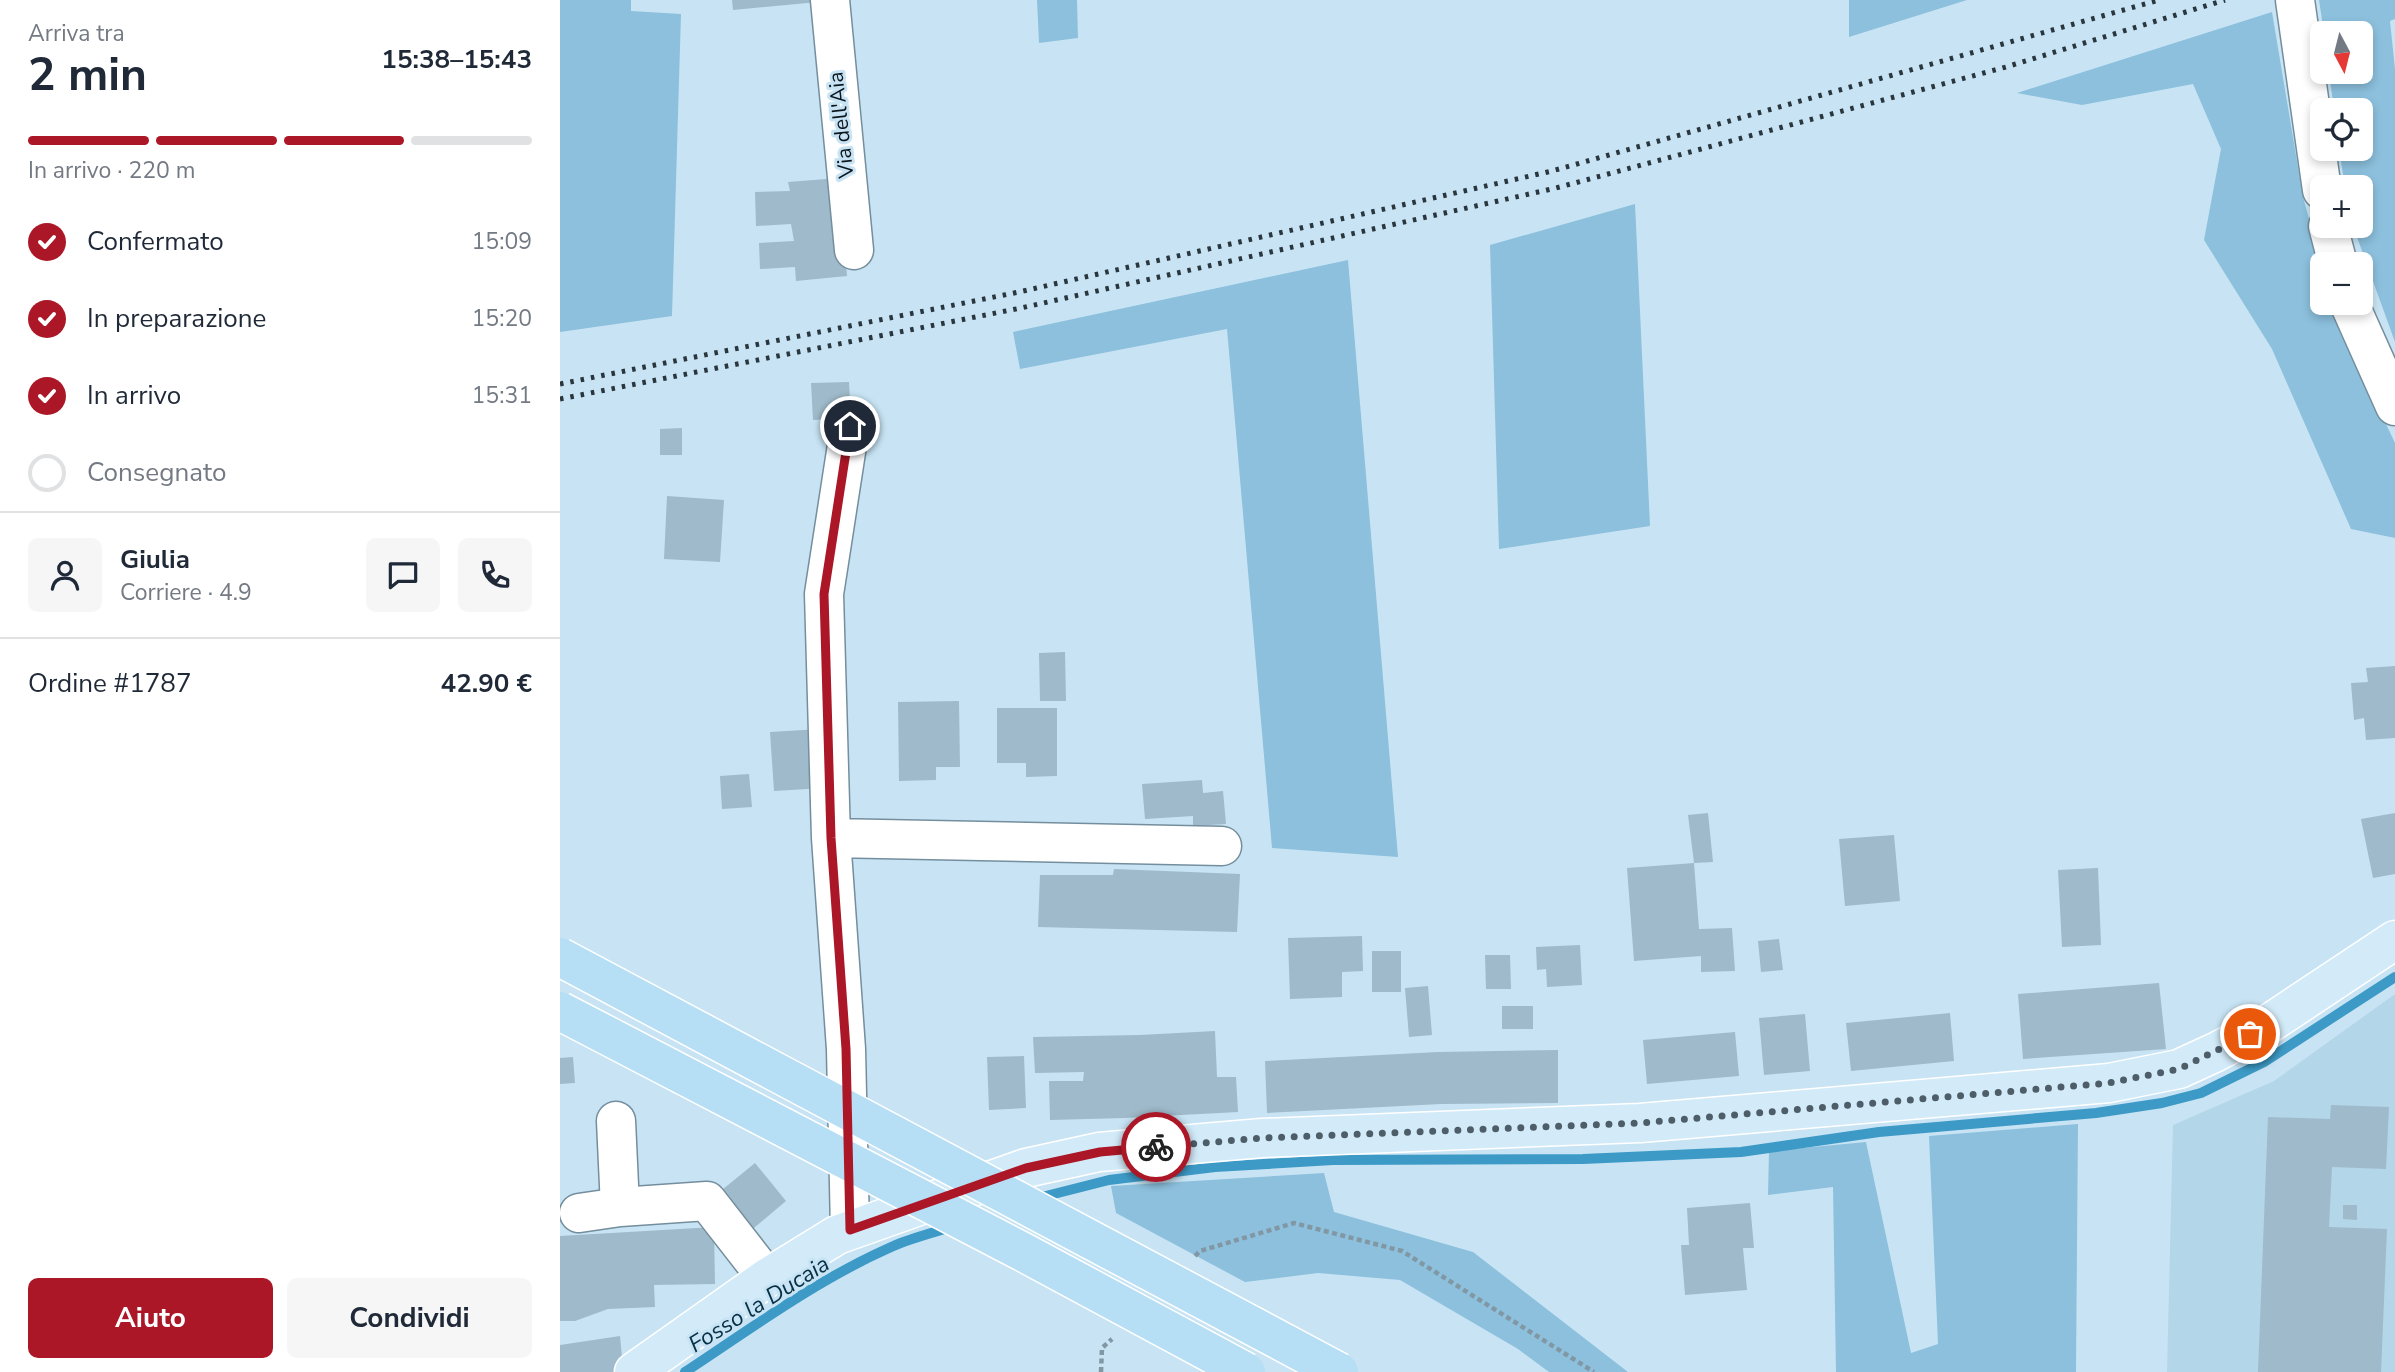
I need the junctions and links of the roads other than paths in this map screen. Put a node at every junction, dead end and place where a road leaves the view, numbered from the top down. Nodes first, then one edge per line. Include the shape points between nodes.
1 (830, 0) edge
2 (2295, 0) edge
3 (2320, 175) edge
4 (854, 250) dead end
5 (2354, 315) edge
6 (2395, 406) edge
7 (850, 426) dead end
8 (831, 838) junction
9 (1222, 846) dead end
10 (2395, 940) edge
11 (560, 957) edge
12 (560, 1011) edge
13 (616, 1121) dead end
14 (620, 1207) junction
15 (579, 1213) dead end
16 (850, 1230) junction
17 (767, 1278) junction
18 (634, 1372) edge
19 (1245, 1372) edge
20 (1339, 1372) edge

1 - 4 street, Via dell'Aia
2 - 3 street
5 - 6 street
7 - 8 street via 824,594
8 - 9 street
8 - 16 street via 846,1049
10 - 16 main road via 2267,1025 2216,1052 2179,1069 2109,1083 1640,1123 1262,1138 1100,1152 1026,1168
11 - 20 highway, bridge
12 - 19 highway, bridge
13 - 14 street
14 - 15 street
14 - 17 street via 707,1201
16 - 17 main road
17 - 18 main road

